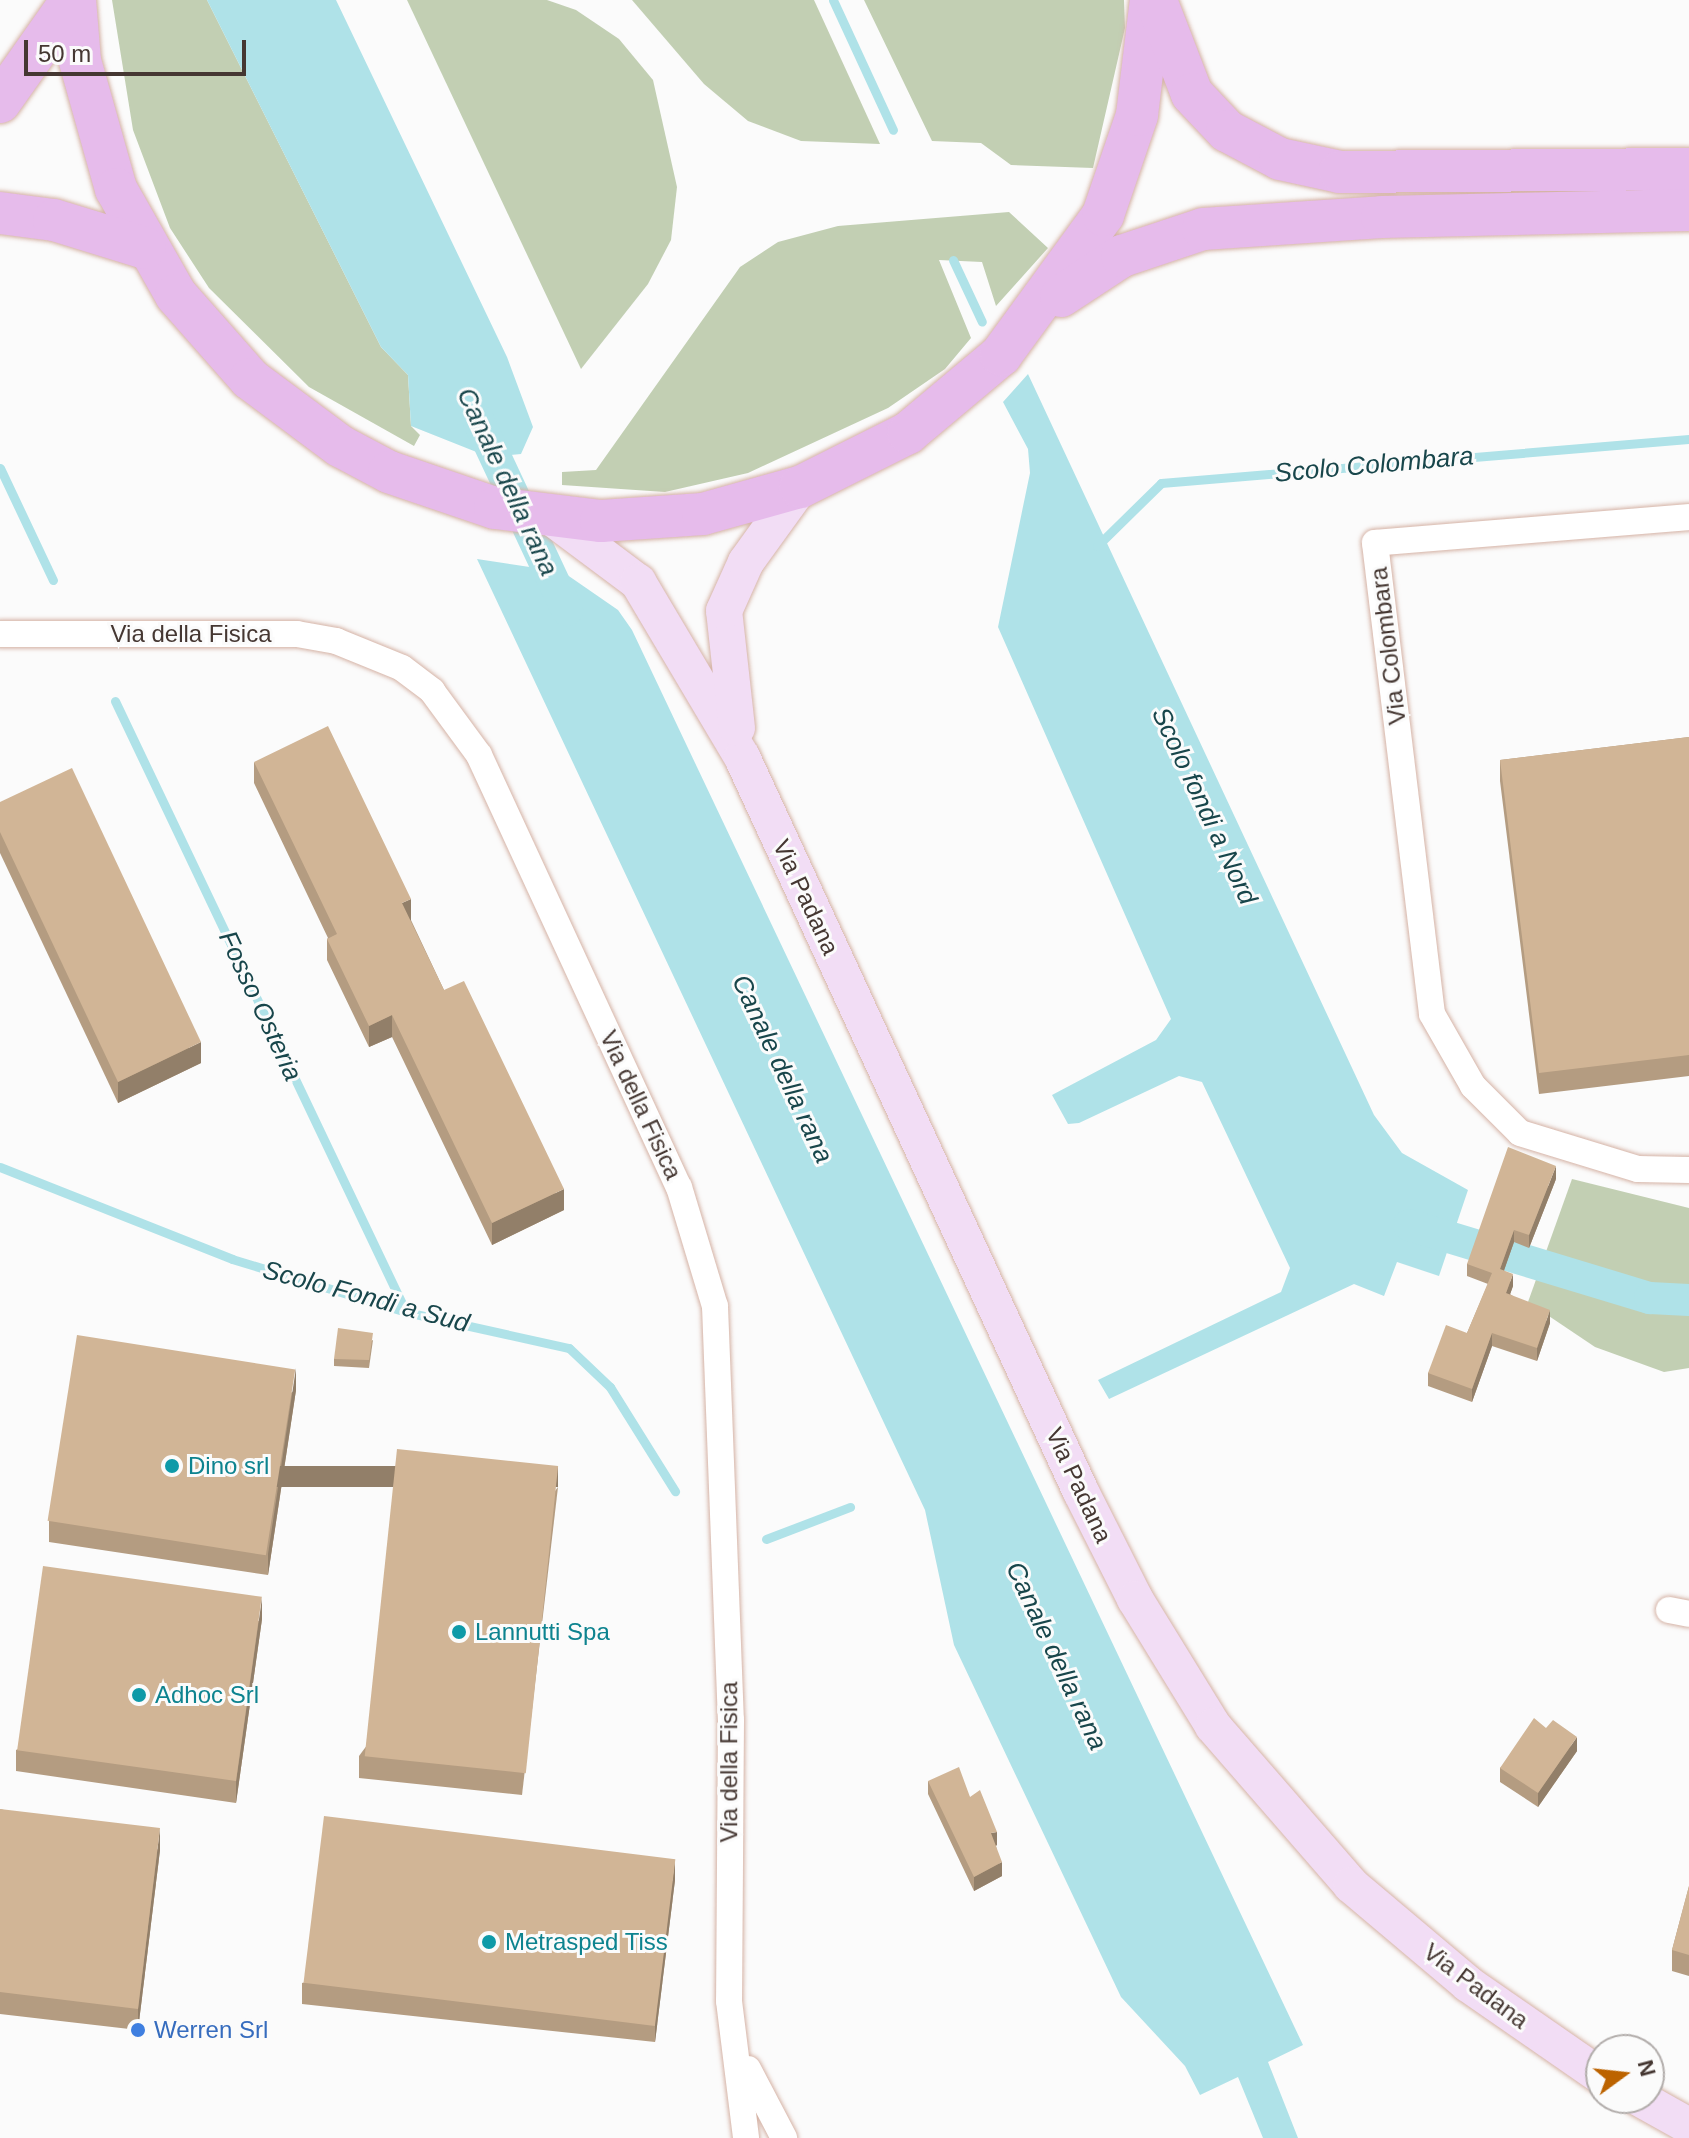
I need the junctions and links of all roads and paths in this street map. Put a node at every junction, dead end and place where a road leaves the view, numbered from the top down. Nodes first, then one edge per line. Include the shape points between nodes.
1 (74, 0) edge
2 (1153, 0) edge
3 (0, 102) edge
4 (1689, 169) edge
5 (1689, 210) edge
6 (0, 213) edge
7 (145, 248) junction
8 (1040, 310) junction
9 (800, 487) junction
10 (551, 517) junction
11 (1689, 517) edge
12 (0, 634) edge
13 (742, 757) junction
14 (1689, 1170) edge
15 (729, 2001) junction
16 (1585, 2065) edge
17 (1665, 2113) edge
18 (1689, 2126) edge
19 (746, 2138) edge
20 (784, 2138) edge

1 - 3 main road
1 - 7 main road via 95,126
2 - 4 main road via 1192,94 1227,131 1280,159 1340,172
2 - 8 main road via 1146,65 1122,168 1086,245
5 - 8 main road via 1282,220 1203,229 1122,256
6 - 7 main road via 54,220
7 - 10 main road via 210,339 261,388 340,446 441,492
8 - 9 main road via 968,386 908,433
9 - 10 main road via 703,514
9 - 13 main road, Via Padana via 746,562 724,611
10 - 13 main road, Via Padana via 638,582
11 - 14 street, Via Colombara via 1375,543 1432,1014 1473,1086 1520,1133 1638,1169
12 - 15 street, Via della Fisica via 297,634 336,641 402,668 432,691 479,755 679,1187 710,1280 731,1720
13 - 16 main road, Via Padana via 1081,1492 1189,1690 1251,1777 1351,1885 1468,1984
15 - 19 street, Via della Fisica
15 - 20 street, Via della Fisica via 759,2098
17 - 18 main road

